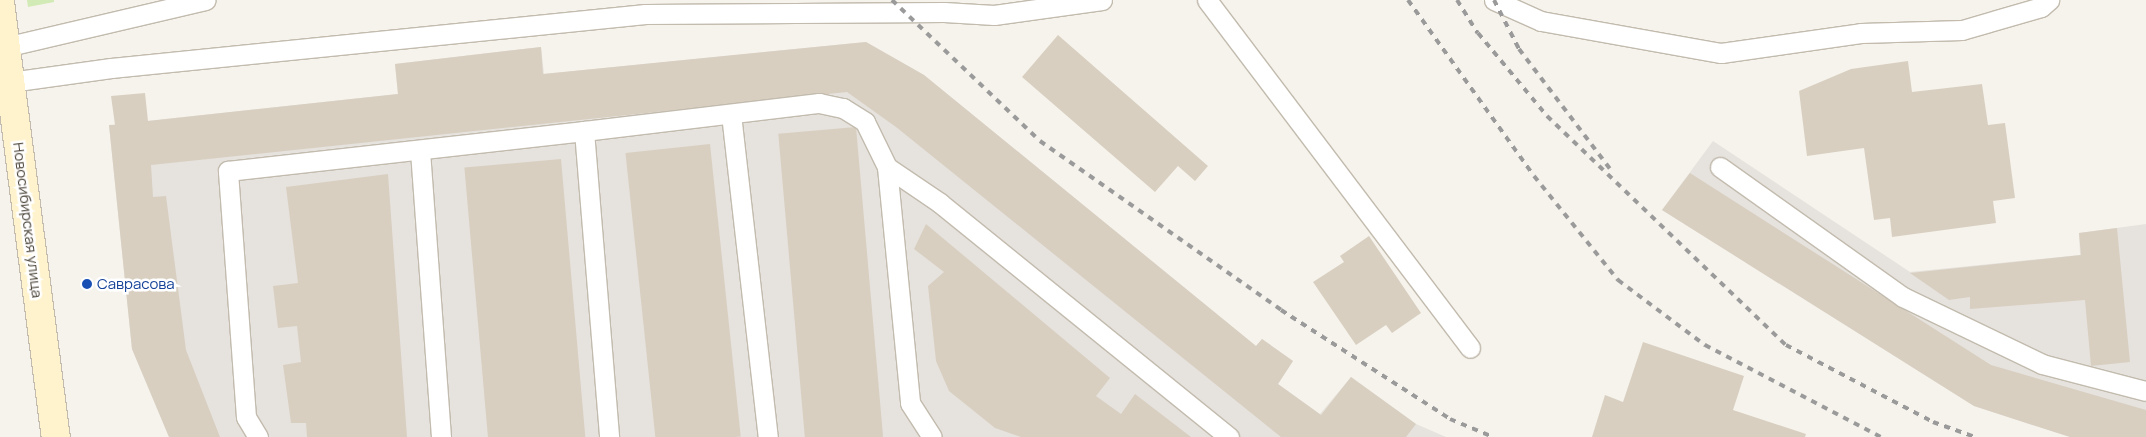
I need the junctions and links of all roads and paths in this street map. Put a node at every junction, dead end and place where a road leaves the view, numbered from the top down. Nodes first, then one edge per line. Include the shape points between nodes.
1 (206, 0) edge
2 (1102, 0) edge
3 (1207, 0) edge
4 (1494, 0) edge
5 (2049, 0) edge
6 (0, 2) edge
7 (941, 6) edge
8 (5, 47) junction
9 (10, 82) junction
10 (730, 114) junction
11 (584, 131) junction
12 (420, 151) junction
13 (1720, 166) dead end
14 (887, 167) junction
15 (1470, 348) dead end
16 (2146, 391) edge
17 (56, 437) edge
18 (258, 437) edge
19 (440, 437) edge
20 (609, 437) edge
21 (768, 437) edge
22 (932, 437) edge
23 (1228, 437) edge

1 - 8 lane
2 - 7 lane via 994,15
3 - 15 lane
4 - 5 lane via 1541,20 1721,53 1862,33 1962,30 2041,8
6 - 8 main road, Новосибирская улица
7 - 9 lane via 645,14 111,68
8 - 9 main road, Новосибирская улица
9 - 17 main road, Новосибирская улица
10 - 11 lane
10 - 14 lane via 819,103 843,108 865,122
10 - 21 lane
11 - 12 lane
11 - 20 lane
12 - 18 lane via 228,171 246,418
12 - 19 lane
13 - 16 lane via 1903,297 2042,364
14 - 22 lane via 910,403
14 - 23 lane via 940,203

